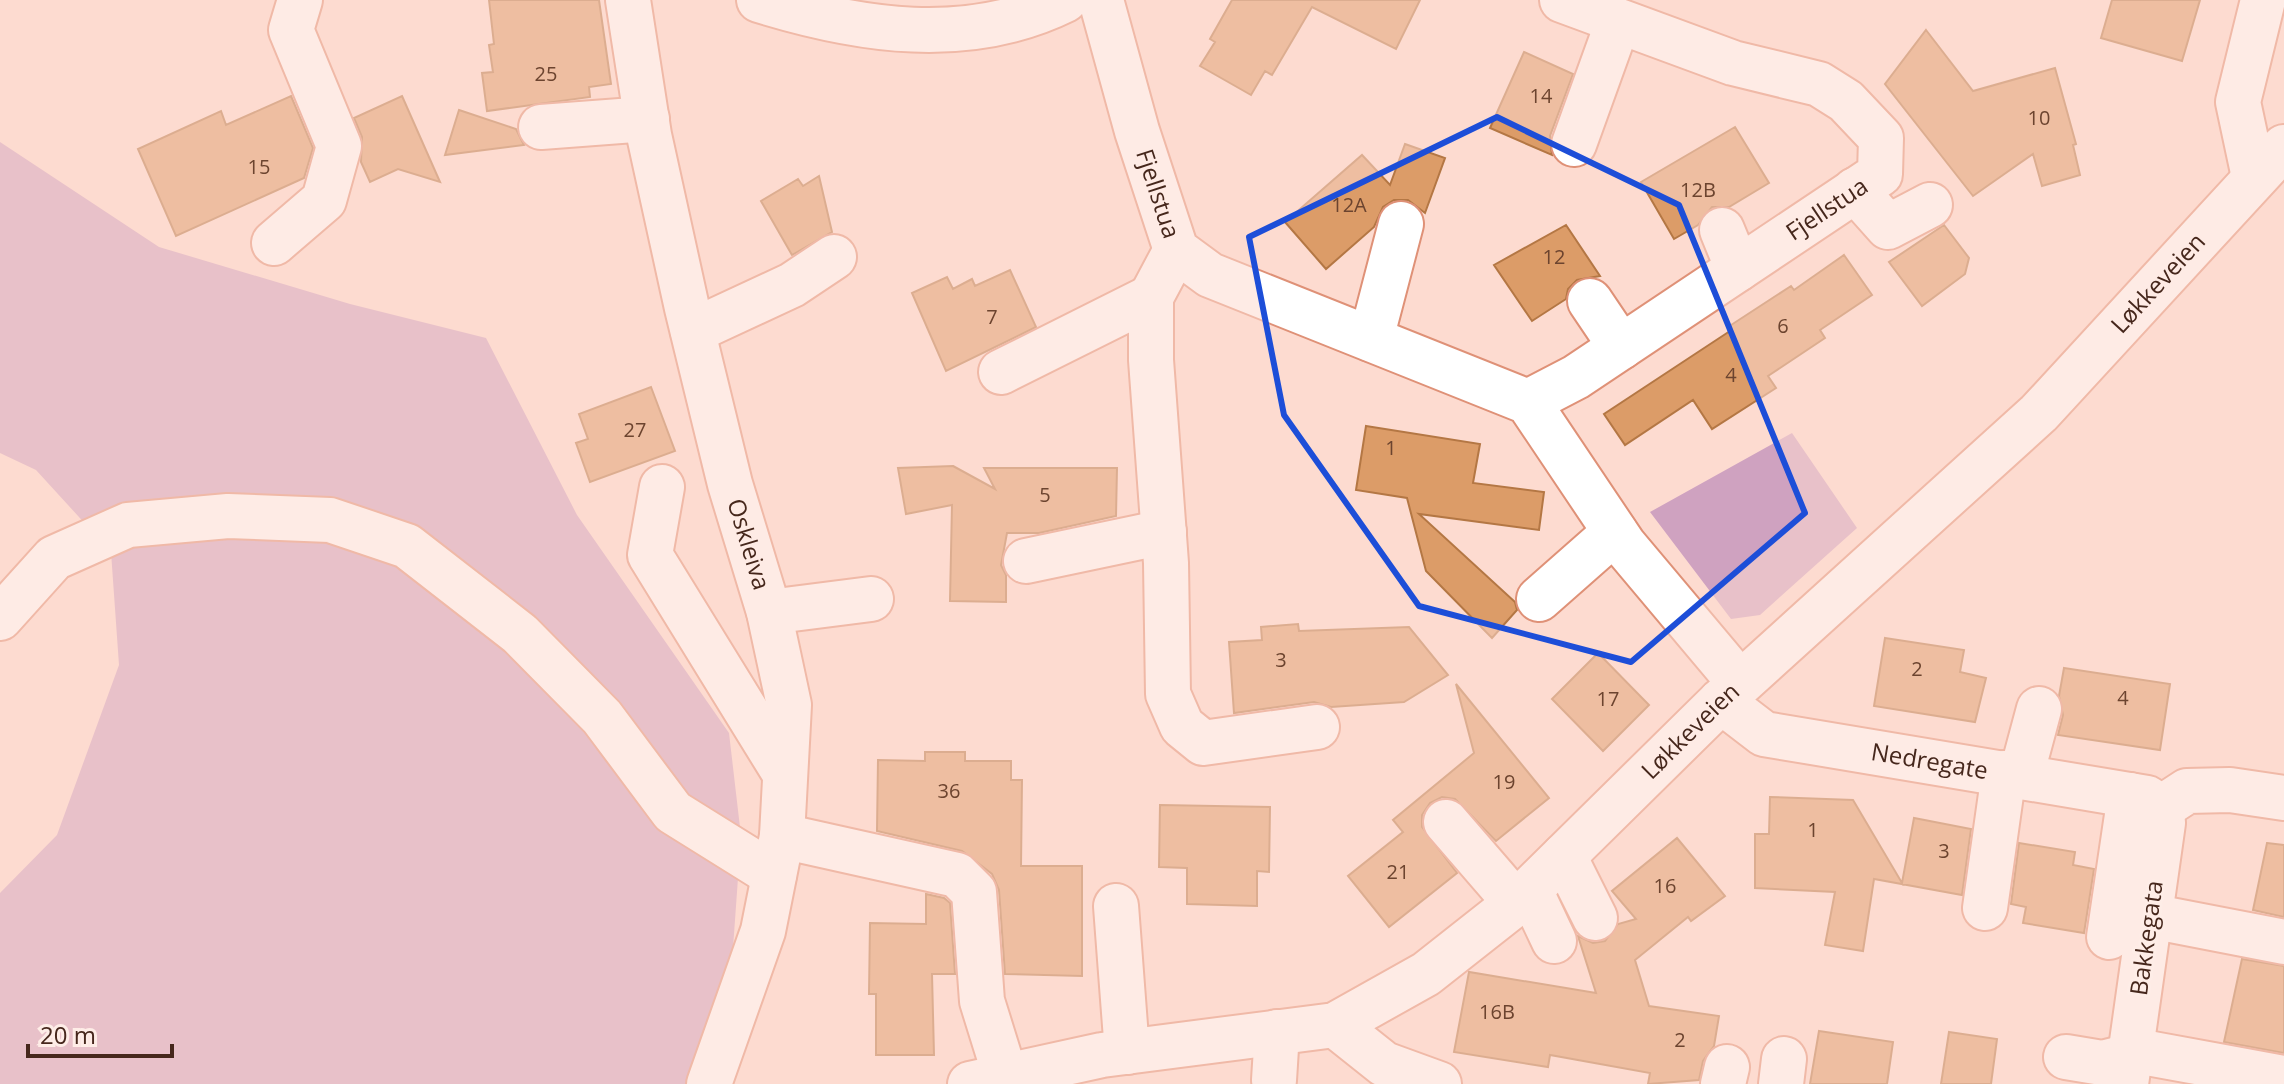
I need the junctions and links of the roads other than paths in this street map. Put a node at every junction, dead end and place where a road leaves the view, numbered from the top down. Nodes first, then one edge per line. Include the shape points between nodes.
1 (300, 0) edge
2 (628, 0) edge
3 (759, 0) edge
4 (1065, 0) edge
5 (1101, 0) edge
6 (1562, 0) edge
7 (2263, 0) edge
8 (815, 7) edge
9 (1618, 22) junction
10 (647, 119) junction
11 (541, 127) dead end
12 (1574, 144) dead end
13 (2284, 147) edge
14 (2254, 177) junction
15 (1855, 190) junction
16 (1930, 205) dead end
17 (1401, 224) dead end
18 (274, 243) dead end
19 (1176, 250) junction
20 (834, 257) dead end
21 (1151, 297) junction
22 (1590, 301) dead end
23 (693, 331) junction
24 (1371, 339) junction
25 (1621, 347) junction
26 (1001, 372) dead end
27 (1528, 402) junction
28 (662, 487) dead end
29 (1164, 532) junction
30 (1615, 532) junction
31 (1026, 561) dead end
32 (871, 599) dead end
33 (1539, 599) dead end
34 (769, 612) junction
35 (0, 618) edge
36 (1730, 692) junction
37 (2039, 709) dead end
38 (1317, 727) dead end
39 (785, 774) junction
40 (2012, 775) junction
41 (2284, 798) edge
42 (2146, 800) junction
43 (1446, 822) dead end
44 (778, 856) junction
45 (1564, 856) junction
46 (1523, 896) junction
47 (1116, 906) dead end
48 (1985, 908) dead end
49 (2150, 916) junction
50 (1595, 918) dead end
51 (2109, 937) dead end
52 (1554, 941) dead end
53 (2284, 942) edge
54 (1335, 1025) junction
55 (1277, 1032) junction
56 (2066, 1057) dead end
57 (2129, 1063) edge
58 (1110, 1064) edge
59 (2284, 1078) edge
60 (988, 1079) edge
61 (1274, 1080) dead end
62 (709, 1084) edge
63 (1438, 1084) edge

1 - 18 street via 291,30 339,146 324,200
2 - 10 street, Oskleiva
3 - 8 street
4 - 8 street via 1033,15 961,30 888,30
5 - 19 street, Fjellstua
6 - 9 street, Fjellstua
7 - 14 street via 2238,102
9 - 12 street
9 - 15 street, Fjellstua via 1733,63 1819,84 1846,101 1881,138 1880,174
10 - 11 street
10 - 23 street, Oskleiva
13 - 14 street, Løkkeveien
14 - 36 street, Løkkeveien via 2039,413
15 - 16 street via 1888,227
15 - 25 street, Fjellstua via 1730,249
17 - 24 street
19 - 21 street
19 - 24 street, Fjellstua via 1210,275
20 - 23 street via 792,285
21 - 26 street
21 - 29 street
22 - 25 street
23 - 34 street, Oskleiva via 730,484
24 - 27 street, Fjellstua
25 - 27 street, Fjellstua
27 - 30 street
28 - 39 street via 650,555
29 - 31 street
29 - 38 street via 1168,694 1182,726 1203,743
30 - 33 street
30 - 36 street
32 - 34 street
34 - 39 street, Oskleiva via 789,705
35 - 44 street via 54,558 128,525 228,516 330,520 407,546 520,634 602,717 673,812
36 - 40 street, Nedregate via 1764,734 1959,748
36 - 45 street, Løkkeveien
37 - 40 street
39 - 44 street, Oskleiva
40 - 42 street, Nedregate
40 - 48 street
41 - 42 street via 2230,790 2187,791
42 - 49 street, Bakkegata via 2163,823
42 - 51 street
43 - 46 street
44 - 60 street via 957,875 974,892
44 - 62 street, Oskleiva via 763,931
45 - 46 street, Løkkeveien
45 - 50 street
46 - 52 street
46 - 54 street, Løkkeveien via 1426,974
47 - 58 street
49 - 53 street
49 - 57 street, Bakkegata
54 - 55 street, Løkkeveien
54 - 63 street via 1384,1064
55 - 58 street, Løkkeveien
55 - 61 street
56 - 57 street
57 - 59 street
58 - 60 street, Løkkeveien

